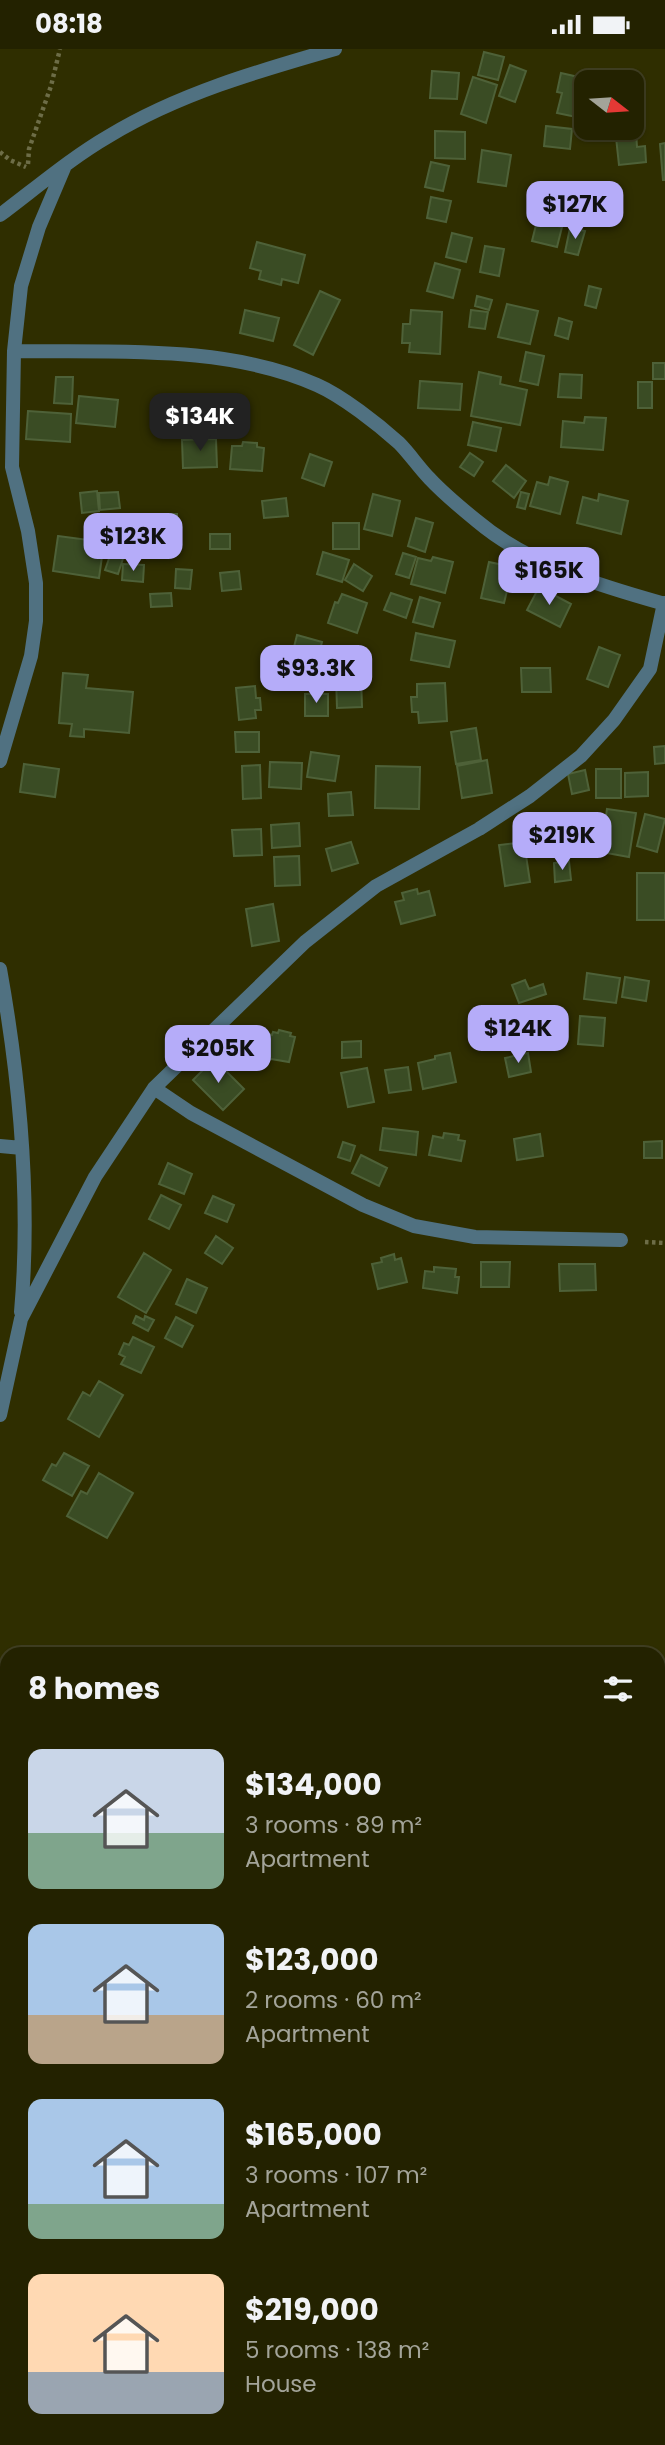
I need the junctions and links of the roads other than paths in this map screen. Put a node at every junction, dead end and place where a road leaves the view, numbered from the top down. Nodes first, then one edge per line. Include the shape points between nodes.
1 (335, 49) edge
2 (64, 167) junction
3 (0, 215) edge
4 (14, 351) junction
5 (664, 603) edge
6 (0, 761) edge
7 (0, 969) edge
8 (154, 1088) junction
9 (0, 1146) edge
10 (22, 1148) junction
11 (621, 1240) dead end
12 (21, 1319) junction
13 (0, 1415) edge

1 - 2 street via 218,85 162,108 108,136
2 - 3 street
2 - 4 street via 21,286
4 - 5 street via 227,359 318,385 400,444 430,480 514,547 602,585
4 - 6 street via 12,467 28,531 36,621 31,656
5 - 8 street via 650,669 581,757 480,829 376,886 305,942
7 - 10 street
8 - 11 street via 191,1113 339,1192 414,1226 475,1237
8 - 12 street via 95,1177
9 - 10 street
10 - 12 street via 26,1256
12 - 13 street

